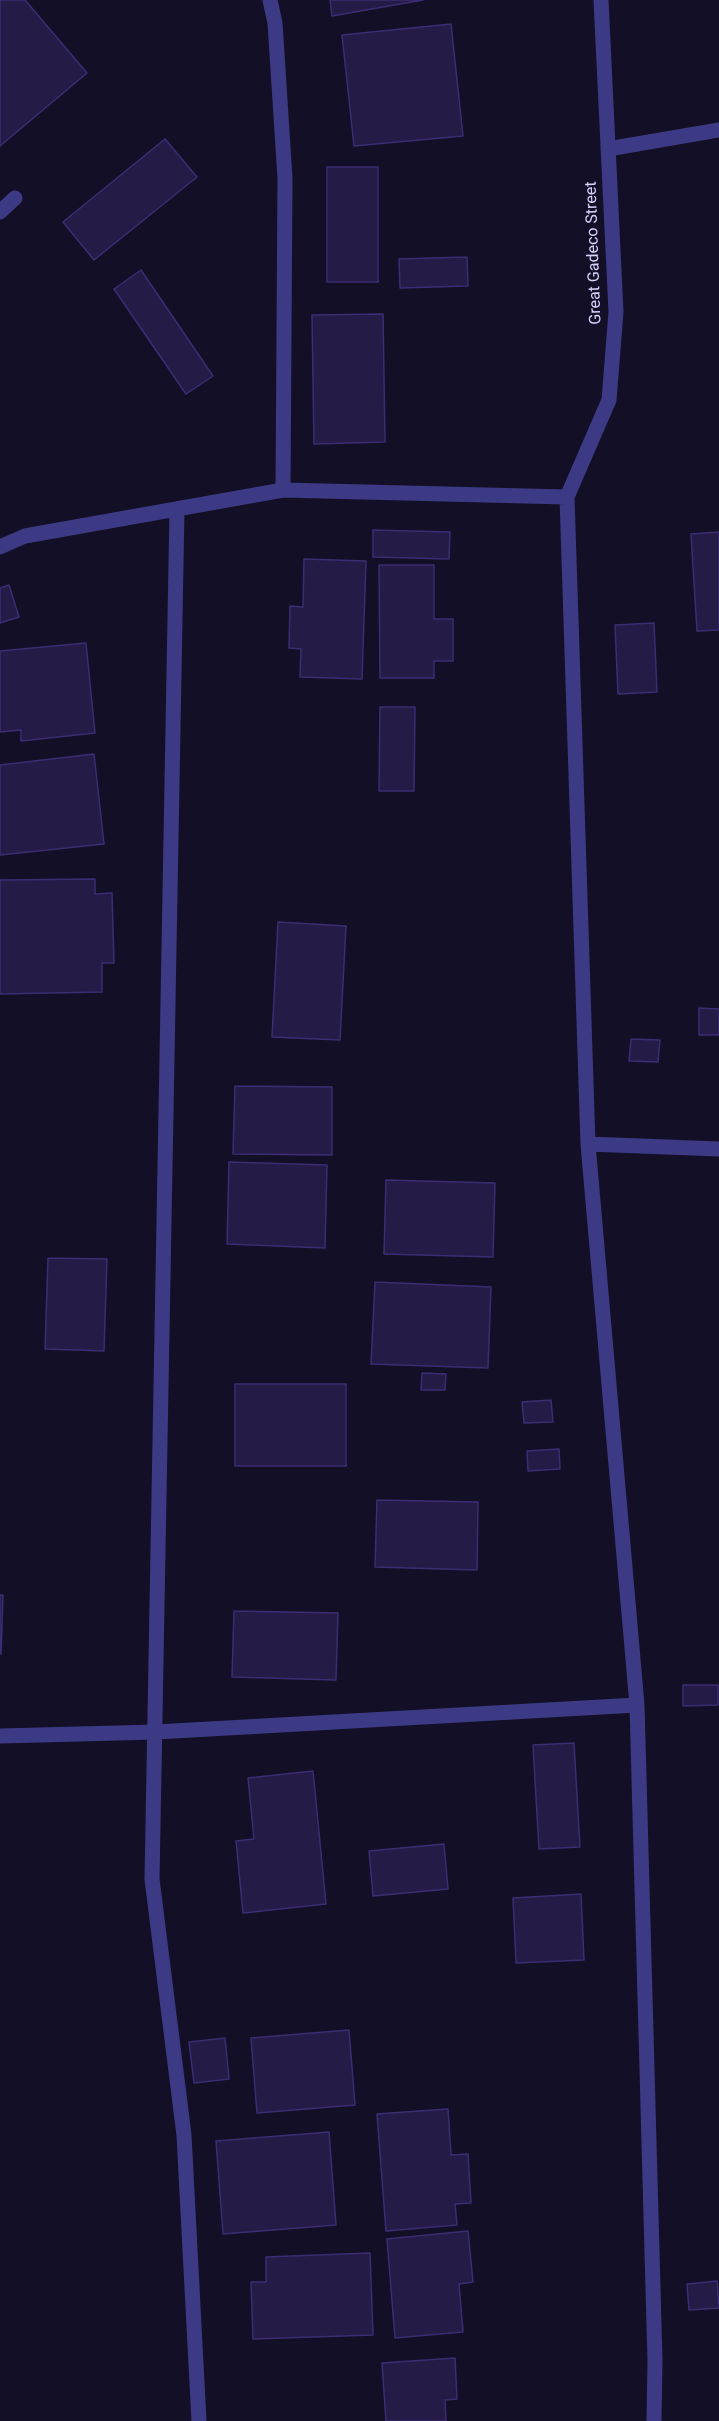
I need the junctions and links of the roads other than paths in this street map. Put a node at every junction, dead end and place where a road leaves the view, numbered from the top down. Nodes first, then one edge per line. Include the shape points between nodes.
1 (270, 0) edge
2 (601, 0) edge
3 (719, 130) edge
4 (608, 149) junction
5 (15, 198) dead end
6 (0, 212) edge
7 (283, 490) junction
8 (567, 497) junction
9 (177, 509) junction
10 (0, 547) edge
11 (588, 1144) junction
12 (719, 1149) edge
13 (637, 1705) junction
14 (156, 1732) junction
15 (0, 1736) edge
16 (199, 2421) edge
17 (654, 2421) edge

1 - 7 street via 275,23 285,178
2 - 4 street, Great Gadeco Street
3 - 4 street
4 - 8 street, Great Gadeco Street via 616,312 609,400
5 - 6 street
7 - 8 street
7 - 9 street
8 - 11 street
9 - 10 street via 25,536
9 - 14 street
11 - 12 street
11 - 13 street
13 - 14 street
13 - 17 street
14 - 15 street
14 - 16 street via 152,1879 184,2135

